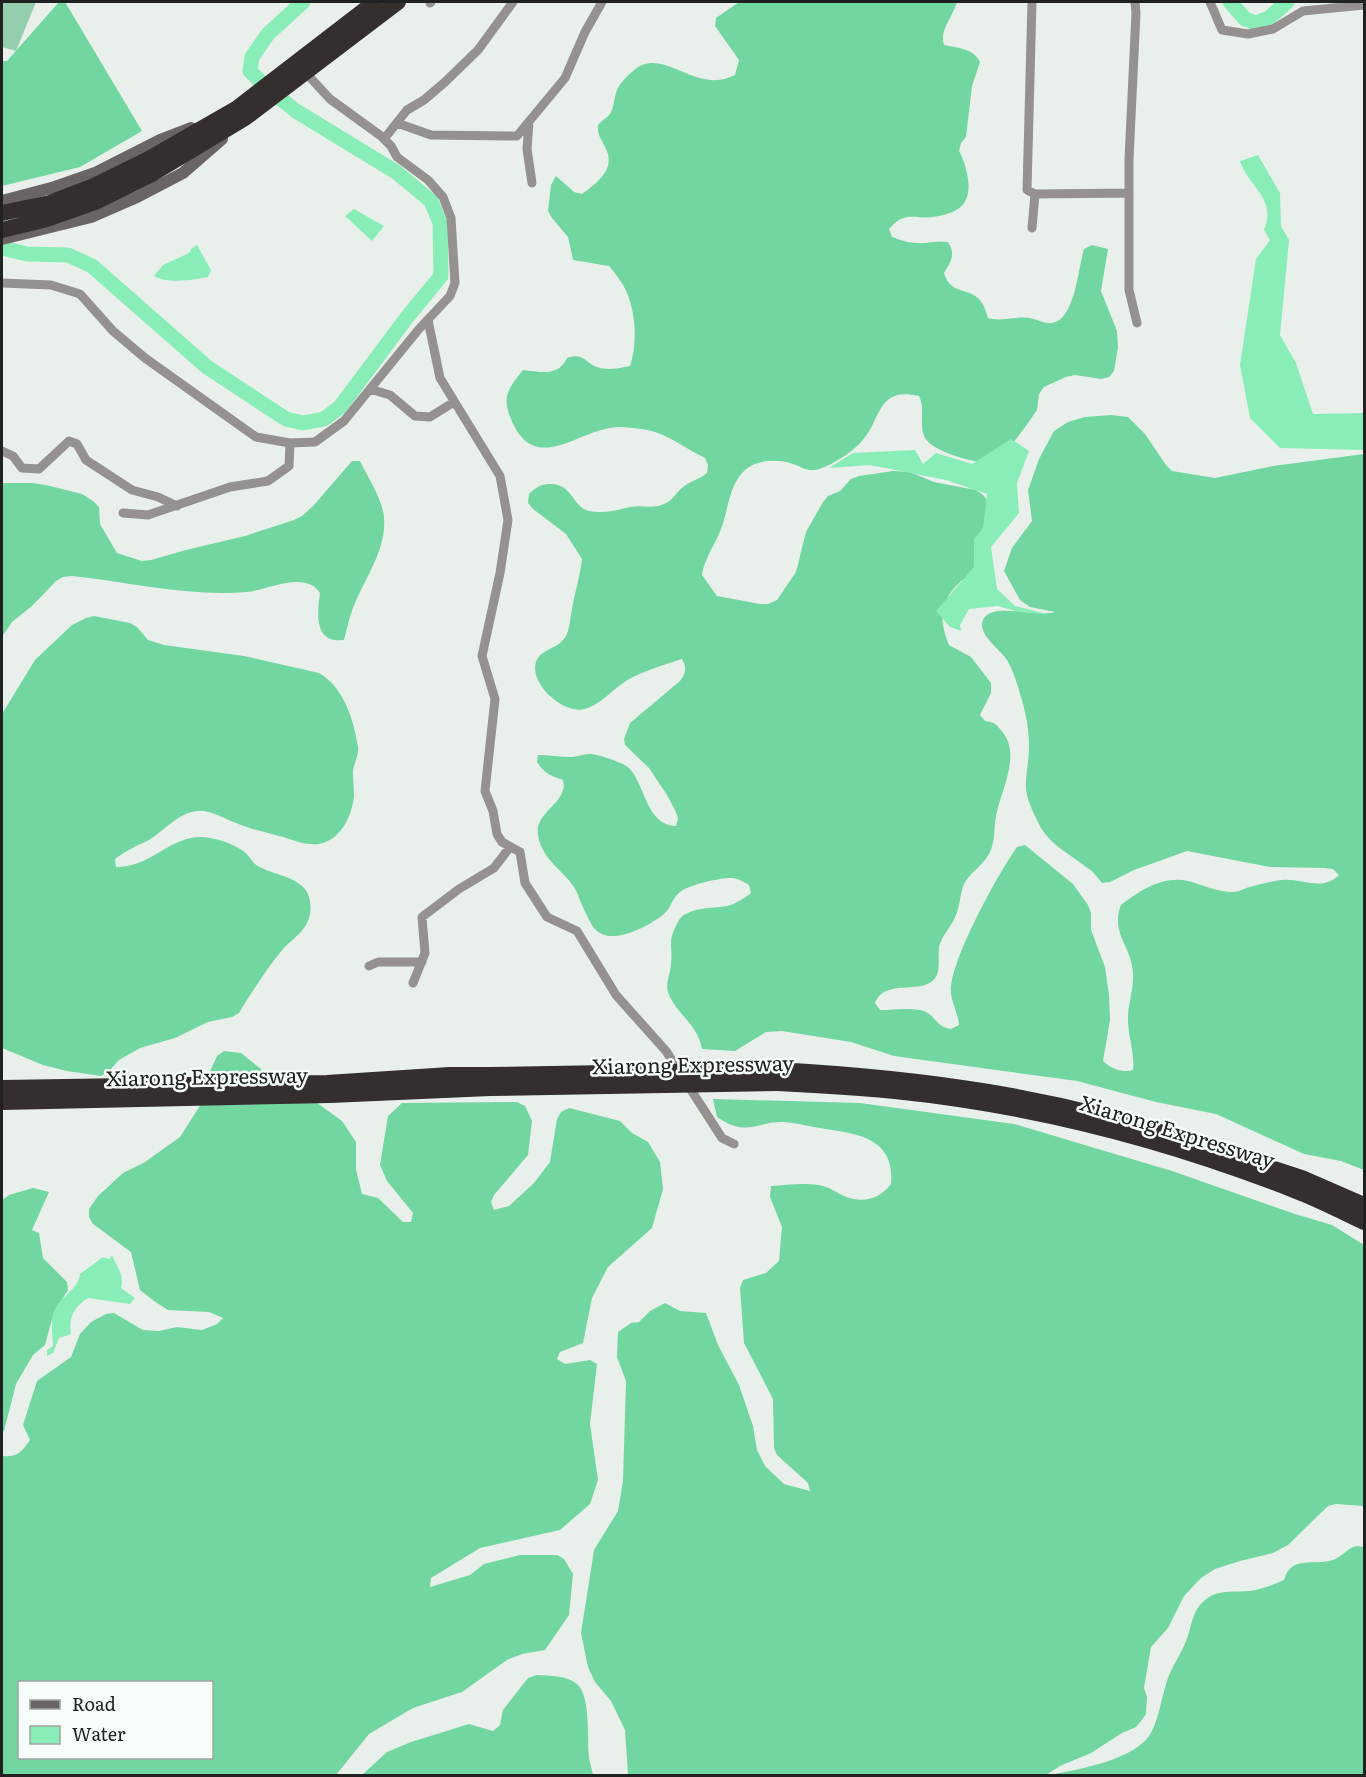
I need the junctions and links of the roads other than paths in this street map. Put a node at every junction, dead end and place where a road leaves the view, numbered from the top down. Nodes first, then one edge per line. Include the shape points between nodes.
1 (375, 2) edge
2 (398, 2) edge
3 (513, 2) edge
4 (602, 2) edge
5 (1032, 2) edge
6 (1135, 2) edge
7 (1210, 2) edge
8 (1365, 5) edge
9 (302, 67) junction
10 (241, 113) junction
11 (529, 122) junction
12 (397, 123) junction
13 (384, 139) junction
14 (532, 183) dead end
15 (1129, 193) junction
16 (1035, 194) junction
17 (2, 201) edge
18 (1032, 228) dead end
19 (4, 230) edge
20 (2, 283) edge
21 (428, 320) junction
22 (1137, 323) dead end
23 (370, 389) junction
24 (454, 402) junction
25 (290, 443) junction
26 (2, 451) edge
27 (177, 506) junction
28 (123, 513) dead end
29 (510, 847) junction
30 (422, 962) junction
31 (369, 966) dead end
32 (413, 983) dead end
33 (777, 1076) junction
34 (2, 1088) edge
35 (49, 1094) junction
36 (2, 1102) edge
37 (734, 1144) dead end
38 (1365, 1205) edge
39 (1365, 1222) edge

1 - 9 highway
2 - 9 highway
3 - 12 street via 478,50 424,100 406,110
4 - 11 street via 565,78
5 - 16 street via 1027,190
6 - 15 street
7 - 8 street via 1222,30 1248,34 1273,29 1303,11
9 - 10 highway
9 - 13 street via 330,99
10 - 17 street via 160,140 95,173
10 - 19 highway via 94,186 50,203
10 - 19 street via 183,173 137,197 91,217
11 - 12 street via 517,136 431,135
11 - 14 street via 527,149
12 - 13 street
13 - 21 street via 397,157 443,197 451,218 455,283 450,296
15 - 16 street
15 - 22 street via 1129,290
16 - 18 street
20 - 25 street via 51,285 80,294 113,331 184,387 256,437
21 - 23 street
21 - 24 street via 440,378
23 - 24 street via 390,395 415,416 430,417
23 - 25 street via 344,421 315,442
24 - 29 street via 500,476 508,520 482,656 495,699 484,791 497,834
25 - 27 street via 289,466 268,481 230,487
26 - 27 street via 13,456 22,468 39,469 69,441 77,444 86,460 132,490
27 - 28 street via 148,515
29 - 30 street via 494,868 422,917
29 - 37 street via 520,852 525,883 547,916 577,931 616,995 666,1051 722,1138
30 - 31 street via 378,962
30 - 32 street
33 - 35 highway, Xiarong Expressway, bridge via 327,1083
33 - 38 highway, Xiarong Expressway via 896,1078 1057,1104 1133,1122 1302,1178
33 - 39 highway, Xiarong Expressway via 974,1102 1127,1134 1296,1190
34 - 35 highway, Xiarong Expressway
35 - 36 highway, Xiarong Expressway

